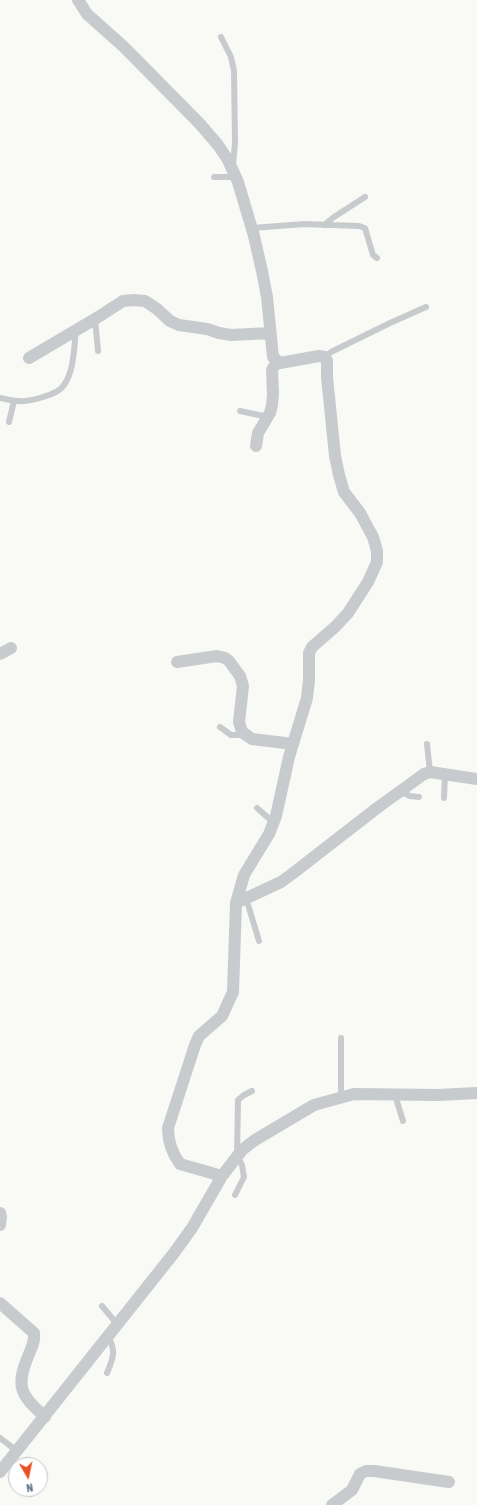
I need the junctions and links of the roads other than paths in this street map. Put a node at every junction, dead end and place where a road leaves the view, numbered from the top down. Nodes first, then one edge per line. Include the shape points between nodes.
1 (78, 0) edge
2 (221, 37) dead end
3 (234, 172) junction
4 (214, 177) dead end
5 (365, 197) dead end
6 (324, 225) junction
7 (252, 228) junction
8 (377, 258) dead end
9 (426, 307) dead end
10 (95, 320) junction
11 (76, 330) junction
12 (270, 333) junction
13 (98, 351) dead end
14 (325, 357) junction
15 (29, 358) dead end
16 (277, 361) junction
17 (0, 398) edge
18 (14, 401) junction
19 (240, 411) dead end
20 (268, 417) junction
21 (10, 422) dead end
22 (256, 446) dead end
23 (11, 648) dead end
24 (0, 654) edge
25 (177, 662) dead end
26 (220, 727) dead end
27 (244, 735) junction
28 (292, 744) junction
29 (427, 744) dead end
30 (430, 772) junction
31 (446, 774) junction
32 (477, 779) edge
33 (400, 791) junction
34 (419, 797) dead end
35 (444, 798) dead end
36 (257, 808) dead end
37 (274, 823) junction
38 (241, 900) junction
39 (259, 940) dead end
40 (341, 1038) dead end
41 (252, 1091) dead end
42 (477, 1093) edge
43 (395, 1094) junction
44 (341, 1097) junction
45 (403, 1122) dead end
46 (237, 1156) junction
47 (222, 1176) junction
48 (234, 1195) dead end
49 (0, 1213) edge
50 (0, 1225) edge
51 (0, 1303) edge
52 (102, 1306) dead end
53 (117, 1324) junction
54 (108, 1335) junction
55 (108, 1373) dead end
56 (45, 1417) junction
57 (0, 1438) edge
58 (17, 1451) junction
59 (0, 1472) edge
60 (449, 1482) dead end
61 (332, 1505) edge

1 - 3 street via 87,14 124,47 200,124 218,145
2 - 3 lane via 231,57 234,71
3 - 4 lane
3 - 7 street
5 - 6 lane
6 - 7 lane via 290,224
6 - 8 lane via 365,228
7 - 12 street via 267,297
9 - 14 lane
10 - 11 street
10 - 12 street via 123,301 134,300 146,301 179,326 207,329 219,334
10 - 13 lane
11 - 15 street
11 - 18 lane via 71,366 64,386 58,391 28,402
12 - 16 street
14 - 16 street via 280,363
14 - 28 street via 339,475 344,492 360,513 373,537 377,562 368,582 348,613 312,647 307,698
16 - 20 street via 272,370 273,394
17 - 18 lane
18 - 21 lane
19 - 20 lane
20 - 22 street via 258,433
23 - 24 street
25 - 27 street via 217,656 229,661 240,676 243,686 239,722
26 - 27 lane via 231,735
27 - 28 street via 252,739
28 - 37 street
29 - 30 lane
30 - 31 street
30 - 33 street
31 - 32 street
31 - 35 lane
33 - 34 lane
33 - 38 street via 281,882
36 - 37 lane
37 - 38 street via 270,834 244,875
38 - 39 lane
38 - 47 street via 233,992 222,1016 199,1036 168,1128 168,1138 180,1164
40 - 44 lane
41 - 46 lane via 238,1100
42 - 43 street
43 - 44 street via 354,1094
43 - 45 lane
44 - 46 street via 314,1105 255,1140
46 - 47 street
46 - 48 lane via 242,1164 244,1177
47 - 53 street via 174,1254
49 - 50 street
51 - 56 street via 34,1333 35,1338 20,1383 27,1400
52 - 53 lane
53 - 54 street
54 - 55 lane via 114,1350
54 - 56 street
56 - 58 street
57 - 58 lane
58 - 59 street
60 - 61 street via 366,1471 360,1474 352,1490

